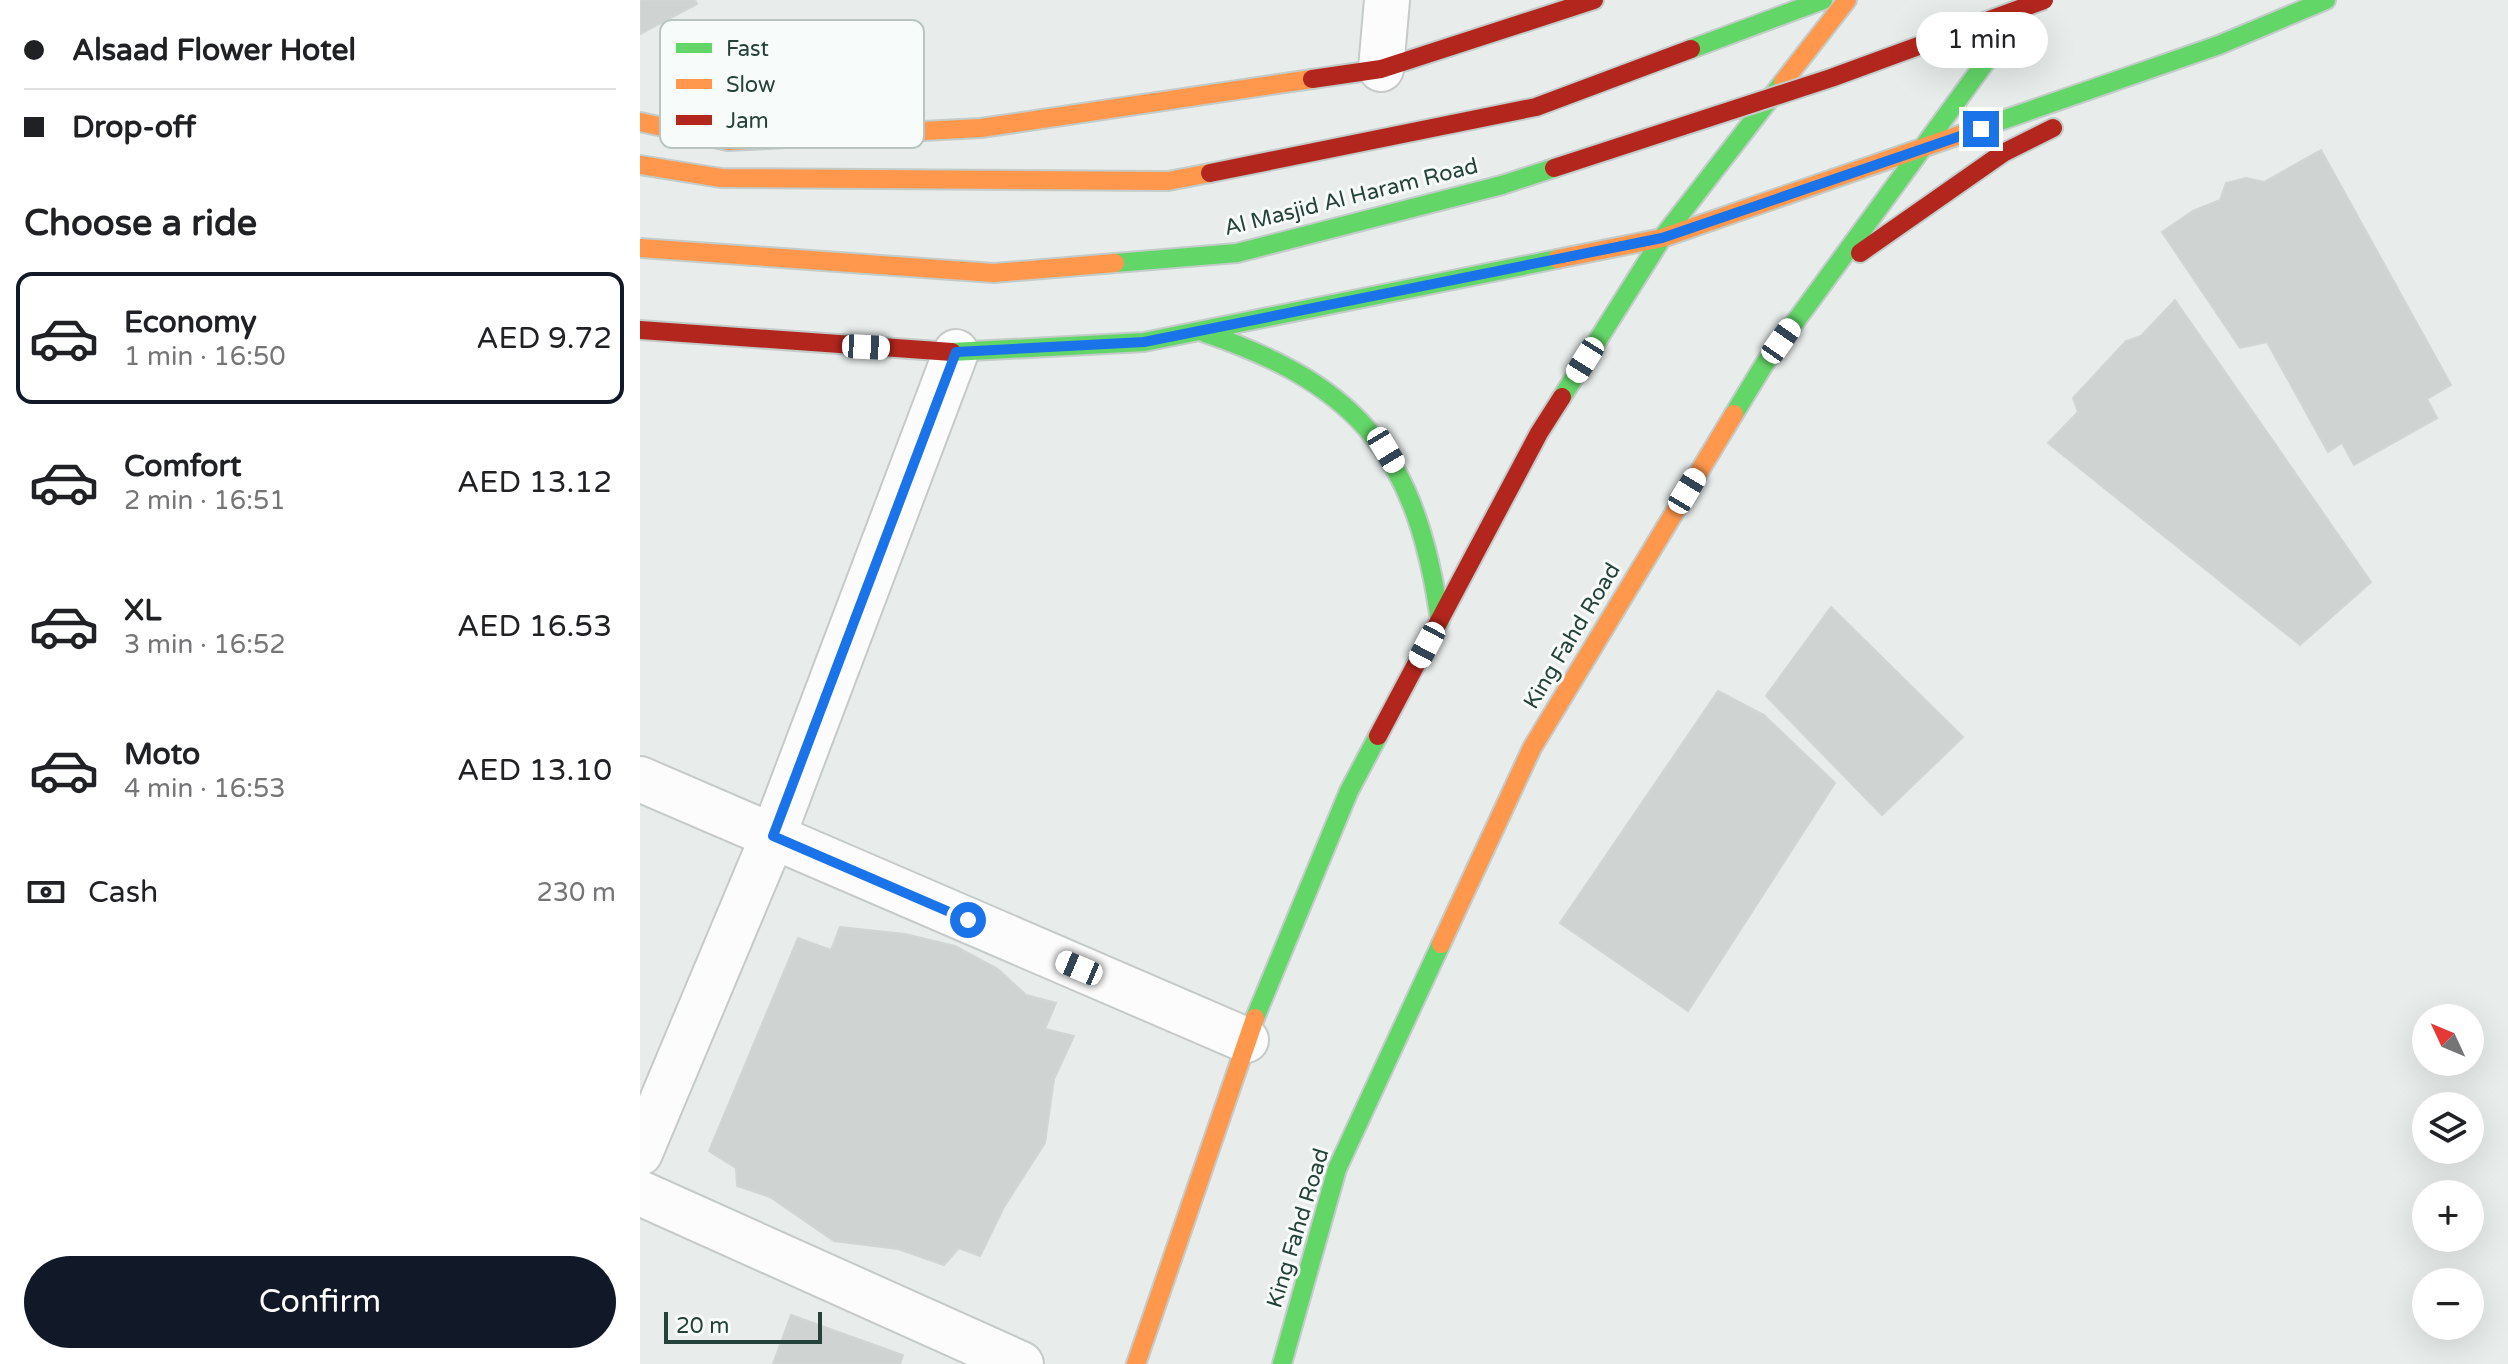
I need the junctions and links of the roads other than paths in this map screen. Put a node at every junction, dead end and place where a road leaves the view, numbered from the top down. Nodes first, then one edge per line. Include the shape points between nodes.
1 (1387, 0) edge
2 (1594, 0) edge
3 (1823, 0) edge
4 (1847, 0) edge
5 (2031, 0) edge
6 (2044, 0) edge
7 (2326, 0) edge
8 (2219, 45) junction
9 (1381, 69) junction
10 (640, 122) edge
11 (660, 126) edge
12 (924, 131) edge
13 (1921, 150) junction
14 (640, 165) edge
15 (1662, 238) junction
16 (640, 248) edge
17 (1828, 275) junction
18 (640, 330) edge
19 (1199, 331) junction
20 (956, 352) junction
21 (1440, 621) junction
22 (640, 779) edge
23 (773, 836) junction
24 (1246, 1040) junction
25 (640, 1153) edge
26 (640, 1193) edge
27 (1021, 1364) edge
28 (1136, 1364) edge
29 (1282, 1364) edge

1 - 9 street
2 - 9 main road
3 - 14 main road, Al Masjid Al Haram Road via 1536,107 1168,181 721,178
4 - 15 main road
5 - 13 main road, King Fahd Road
6 - 16 main road, Al Masjid Al Haram Road, bridge via 1831,78 1502,185 1237,253 994,273
7 - 8 main road
8 - 13 main road
8 - 17 main road via 2003,153
9 - 12 main road via 981,128
10 - 11 main road
13 - 15 main road
13 - 17 main road, King Fahd Road
15 - 19 main road
15 - 21 main road via 1539,433
17 - 29 main road, King Fahd Road via 1765,363 1532,748 1337,1169
18 - 20 main road
19 - 20 main road via 1144,342
19 - 21 main road via 1285,361 1357,415 1386,450 1415,503 1436,575
20 - 23 street
21 - 24 main road via 1349,791
22 - 23 street
23 - 24 street
23 - 25 street
24 - 28 main road
26 - 27 street

